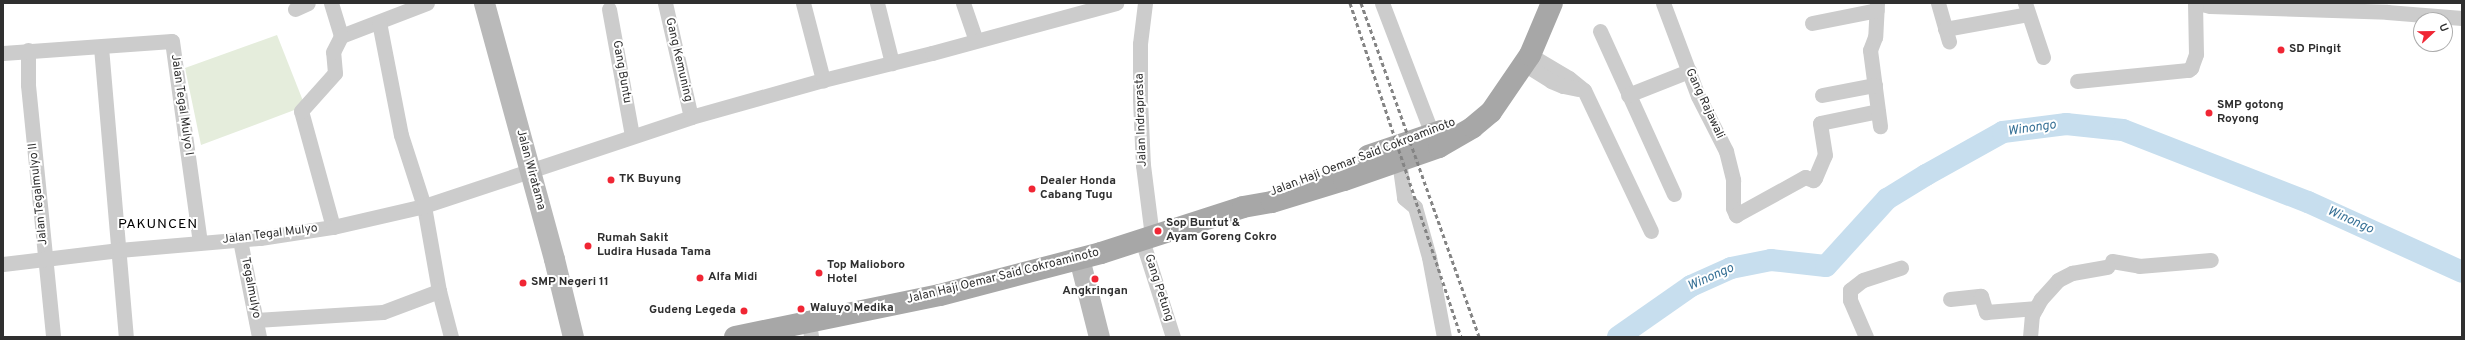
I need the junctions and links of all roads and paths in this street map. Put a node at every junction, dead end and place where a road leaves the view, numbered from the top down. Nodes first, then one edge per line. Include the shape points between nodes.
1 (331, 3) edge
2 (427, 3) edge
3 (484, 3) edge
4 (665, 3) edge
5 (803, 3) edge
6 (877, 3) edge
7 (962, 3) edge
8 (1116, 3) edge
9 (1145, 3) edge
10 (1382, 3) edge
11 (1552, 3) edge
12 (1663, 3) edge
13 (1938, 3) edge
14 (2196, 3) edge
15 (1877, 7) edge
16 (2027, 8) edge
17 (609, 9) dead end
18 (2462, 18) edge
19 (380, 22) junction
20 (1812, 23) dead end
21 (1600, 31) dead end
22 (341, 36) junction
23 (976, 40) junction
24 (101, 47) junction
25 (28, 50) junction
26 (3, 53) edge
27 (2043, 58) dead end
28 (1527, 59) junction
29 (892, 62) junction
30 (1688, 71) junction
31 (823, 80) junction
32 (2077, 81) dead end
33 (1875, 85) junction
34 (1502, 94) junction
35 (1628, 94) junction
36 (1822, 95) dead end
37 (1878, 111) junction
38 (691, 117) junction
39 (1880, 126) dead end
40 (1432, 134) junction
41 (632, 135) junction
42 (1399, 161) junction
43 (530, 170) junction
44 (1674, 194) dead end
45 (424, 206) junction
46 (1243, 207) junction
47 (333, 227) junction
48 (1651, 231) dead end
49 (1147, 238) junction
50 (240, 240) junction
51 (200, 242) junction
52 (119, 250) junction
53 (1079, 258) junction
54 (46, 259) junction
55 (2211, 260) dead end
56 (3, 264) edge
57 (1901, 268) dead end
58 (439, 291) junction
59 (1950, 299) dead end
60 (2036, 308) junction
61 (256, 320) junction
62 (810, 329) edge
63 (53, 337) edge
64 (126, 337) edge
65 (259, 337) edge
66 (451, 337) edge
67 (572, 337) edge
68 (735, 337) edge
69 (1099, 337) edge
70 (1173, 337) edge
71 (1444, 337) edge
72 (1866, 337) edge
73 (2030, 337) edge

1 - 22 street
2 - 19 street
3 - 43 street, Jalan Wiratama
4 - 38 street, Gang Kemuning
5 - 31 street
6 - 29 street
7 - 23 street
8 - 23 street, Jalan Tegal Mulyo
9 - 49 street, Jalan Indraprasta via 1140,44 1140,100
10 - 40 street
11 - 28 main road, Jalan Haji Oemar Said Cokroaminoto
12 - 30 street, Gang Rajawali
13 - 16 street via 1947,35
14 - 18 street via 2210,6 2380,12
14 - 32 street via 2196,54 2188,70
15 - 20 street
15 - 33 street via 1875,37 1870,50
16 - 27 street
17 - 41 street, Gang Buntu
19 - 22 street
19 - 45 street via 401,135
21 - 35 street
22 - 47 street via 334,52 335,73 302,111
23 - 29 street, Jalan Tegal Mulyo
24 - 25 street, Jalan Tegal Mulyo I
24 - 51 street, Jalan Tegal Mulyo I via 172,41
24 - 52 street
25 - 26 street, Jalan Tegal Mulyo I
25 - 54 street, Jalan Tegalmulyo II via 28,85
28 - 34 main road, Jalan Haji Oemar Said Cokroaminoto
28 - 48 street via 1540,75 1563,86 1584,90
29 - 31 street, Jalan Tegal Mulyo
30 - 35 street
30 - 37 street, Gang Rajawali via 1726,151 1732,180 1733,208 1737,215 1805,177 1812,180 1815,178 1825,154 1820,123
31 - 38 street, Jalan Tegal Mulyo
33 - 36 street
33 - 37 street
34 - 40 main road, Jalan Haji Oemar Said Cokroaminoto via 1457,123
34 - 42 main road, Jalan Haji Oemar Said Cokroaminoto via 1491,112 1464,133 1439,147
35 - 44 street
37 - 39 street
38 - 41 street, Jalan Tegal Mulyo
40 - 46 main road, Jalan Haji Oemar Said Cokroaminoto via 1272,192
41 - 43 street, Jalan Tegal Mulyo
42 - 46 main road, Jalan Haji Oemar Said Cokroaminoto via 1283,199
42 - 71 street via 1404,198 1415,207 1429,257
43 - 45 street, Jalan Tegal Mulyo
43 - 67 street, Jalan Wiratama
45 - 47 street, Jalan Tegal Mulyo
45 - 58 street
46 - 49 main road, Jalan Haji Oemar Said Cokroaminoto
47 - 50 street, Jalan Tegal Mulyo
49 - 53 main road, Jalan Haji Oemar Said Cokroaminoto
49 - 70 street, Gang Petung
50 - 51 street, Jalan Tegal Mulyo
50 - 61 street, Tegalmulyo
51 - 52 street, Jalan Tegal Mulyo
52 - 54 street, Jalan Tegal Mulyo
52 - 64 street
53 - 62 main road, Jalan Haji Oemar Said Cokroaminoto
53 - 69 street
54 - 56 street, Jalan Tegal Mulyo
54 - 63 street, Jalan Tegalmulyo II
55 - 60 street via 2139,266 2109,264 2072,273 2049,288
57 - 72 street via 1863,280 1850,290 1850,300
58 - 61 street via 383,312
58 - 66 street
59 - 60 street via 1981,296 1986,312
60 - 73 street via 2032,315
61 - 65 street, Tegalmulyo
62 - 68 main road, Jalan Haji Oemar Said Cokroaminoto

